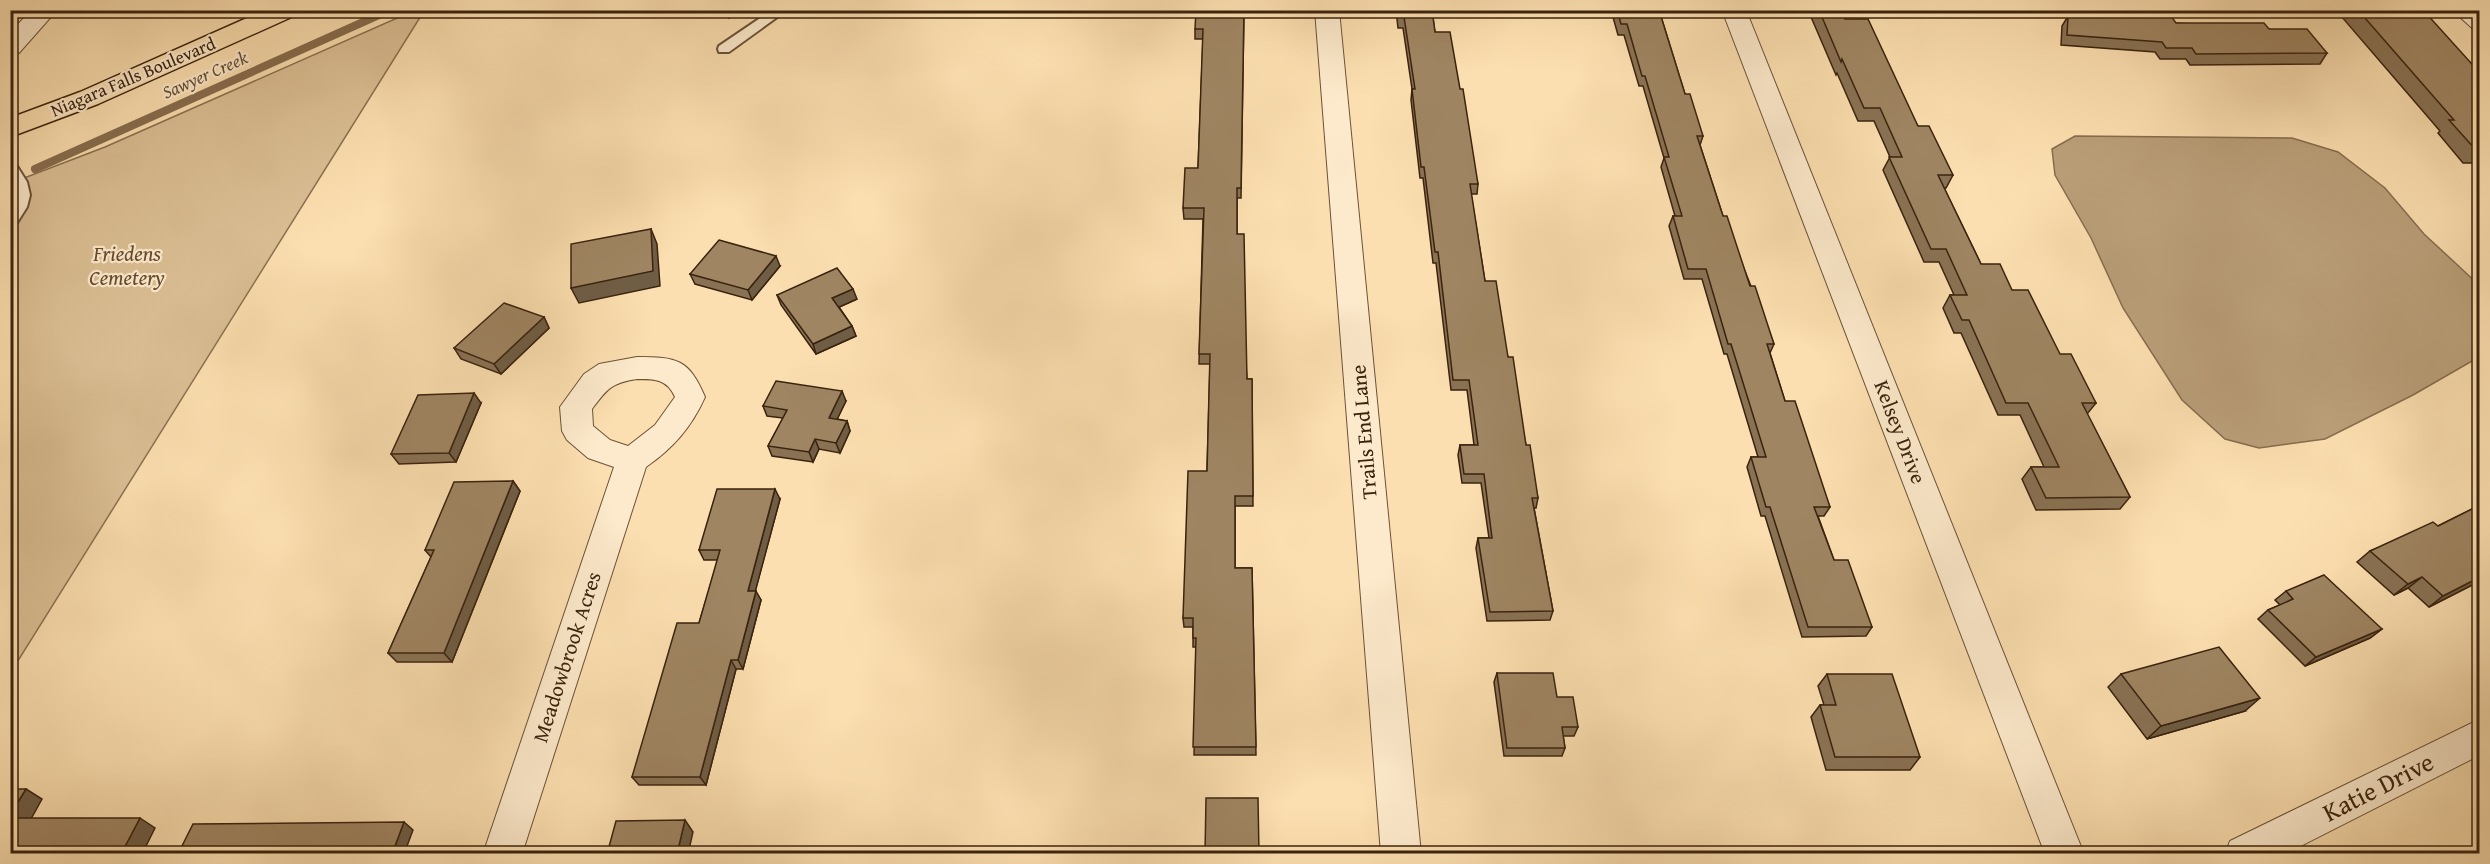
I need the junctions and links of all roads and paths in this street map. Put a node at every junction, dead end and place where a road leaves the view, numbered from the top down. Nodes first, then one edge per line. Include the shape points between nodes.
1 (45, 10) edge
2 (287, 10) edge
3 (781, 10) edge
4 (1327, 10) edge
5 (1734, 10) edge
6 (2464, 10) edge
7 (2480, 23) edge
8 (10, 48) edge
9 (724, 49) dead end
10 (10, 128) edge
11 (10, 166) edge
12 (11, 222) edge
13 (632, 460) dead end
14 (2480, 736) edge
15 (502, 854) edge
16 (1401, 854) edge
17 (2065, 854) edge
18 (2244, 854) edge

1 - 8 street
2 - 10 main road, Niagara Falls Boulevard via 89,98
3 - 9 lane
4 - 16 street, Trails End Lane
5 - 17 street, Kelsey Drive
6 - 7 street
11 - 12 lane via 24,189 24,200
13 - 15 street, Meadowbrook Acres
14 - 18 street, Katie Drive

